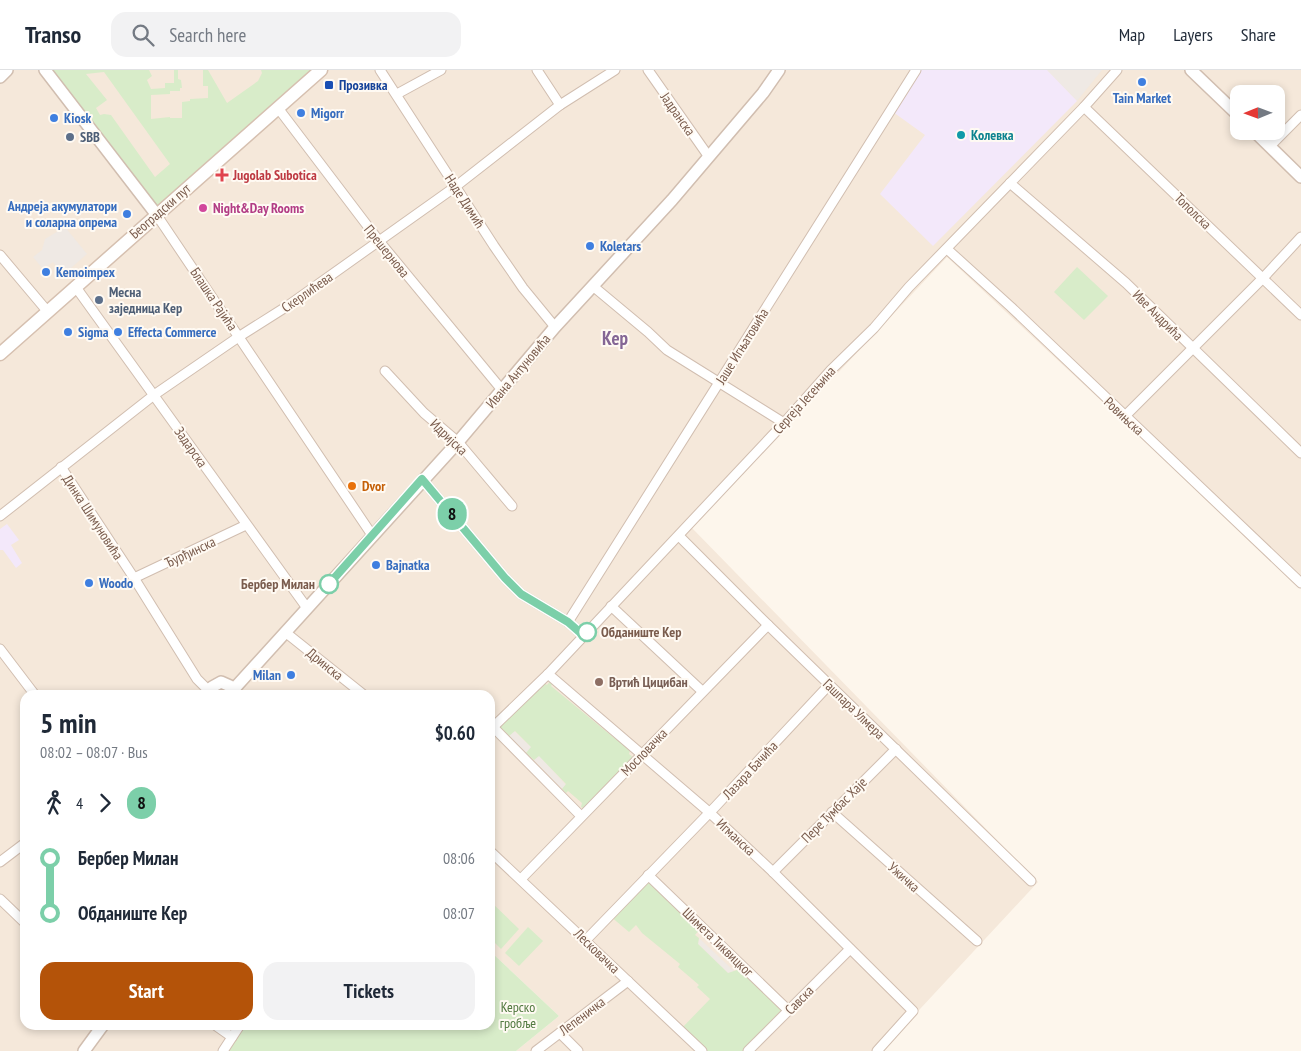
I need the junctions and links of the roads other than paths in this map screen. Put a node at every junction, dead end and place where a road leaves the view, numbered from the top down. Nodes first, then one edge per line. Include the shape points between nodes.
1 (7, 70) edge
2 (45, 70) edge
3 (321, 70) edge
4 (380, 70) edge
5 (441, 70) edge
6 (537, 70) edge
7 (615, 70) edge
8 (648, 70) edge
9 (779, 70) edge
10 (916, 70) edge
11 (1117, 70) edge
12 (1191, 70) edge
13 (0, 77) edge
14 (397, 94) junction
15 (560, 105) junction
16 (1084, 107) junction
17 (1230, 107) edge
18 (278, 108) junction
19 (1301, 115) edge
20 (1264, 140) edge
21 (1270, 146) junction
22 (709, 157) junction
23 (1301, 177) edge
24 (1010, 183) junction
25 (455, 187) junction
26 (156, 214) junction
27 (1301, 237) edge
28 (379, 242) junction
29 (947, 249) junction
30 (0, 255) edge
31 (1263, 278) junction
32 (75, 286) junction
33 (594, 286) junction
34 (48, 312) junction
35 (1301, 315) edge
36 (555, 327) junction
37 (240, 336) junction
38 (1192, 348) junction
39 (0, 354) edge
40 (385, 371) dead end
41 (720, 382) junction
42 (502, 390) junction
43 (154, 396) junction
44 (1125, 416) junction
45 (784, 423) junction
46 (458, 442) junction
47 (1301, 453) edge
48 (61, 468) junction
49 (422, 479) junction
50 (512, 506) dead end
51 (0, 516) edge
52 (246, 526) junction
53 (372, 535) junction
54 (679, 536) junction
55 (134, 578) junction
56 (1301, 583) edge
57 (611, 606) junction
58 (307, 608) junction
59 (568, 622) junction
60 (768, 625) junction
61 (285, 632) junction
62 (584, 636) junction
63 (0, 649) edge
64 (548, 674) junction
65 (829, 685) junction
66 (231, 689) edge
67 (30, 690) edge
68 (206, 690) edge
69 (211, 690) edge
70 (358, 690) edge
71 (702, 691) junction
72 (495, 725) edge
73 (495, 731) edge
74 (896, 749) junction
75 (642, 755) junction
76 (709, 812) junction
77 (832, 812) junction
78 (581, 816) junction
79 (20, 847) edge
80 (495, 856) edge
81 (0, 862) edge
82 (773, 872) junction
83 (648, 874) junction
84 (521, 879) junction
85 (1031, 881) dead end
86 (0, 899) edge
87 (20, 918) edge
88 (586, 940) junction
89 (976, 941) dead end
90 (850, 949) junction
91 (628, 981) junction
92 (788, 1010) junction
93 (99, 1030) edge
94 (222, 1030) edge
95 (237, 1030) edge
96 (560, 1033) junction
97 (232, 1037) junction
98 (84, 1051) edge
99 (223, 1051) edge
100 (536, 1051) edge
101 (578, 1051) edge
102 (702, 1051) edge
103 (748, 1051) edge
104 (877, 1051) edge

1 - 13 street
2 - 26 street, Блашка Рајића
3 - 18 main road, Београдски пут
4 - 14 street, Наде Димић
5 - 14 street
6 - 15 street
7 - 15 street, Скерлићева
8 - 22 street, Јадранска
9 - 22 street, Ивана Антуновића
10 - 41 street, Јаше Игњатовића
11 - 16 street, Сергеја Јесењина
12 - 17 street
14 - 25 street, Наде Димић
15 - 25 street, Скерлићева
16 - 24 street, Сергеја Јесењина
16 - 31 street, Тополска
18 - 26 main road, Београдски пут
18 - 28 street, Прешернова
19 - 21 street
20 - 21 street
21 - 23 street
22 - 33 street, Ивана Антуновића
24 - 29 street, Сергеја Јесењина
24 - 38 street, Иве Андрића via 1126,283
25 - 28 street, Скерлићева
25 - 36 street, Наде Димић via 523,288
26 - 32 main road, Београдски пут
26 - 37 street, Блашка Рајића
27 - 31 street
28 - 37 street, Скерлићева
28 - 42 street, Прешернова
29 - 44 street, Ровињска
29 - 45 street, Сергеја Јесењина
30 - 34 street
31 - 35 street, Тополска
31 - 38 street
32 - 34 main road, Београдски пут
32 - 43 street, Задарска
33 - 36 street, Ивана Антуновића
33 - 41 street via 667,350
34 - 39 main road, Београдски пут
36 - 42 street, Ивана Антуновића
37 - 43 street, Скерлићева
37 - 53 street, Блашка Рајића
38 - 44 street
38 - 47 street, Иве Андрића
40 - 46 street, Идријска via 424,414
41 - 45 street
41 - 59 street, Јаше Игњатовића
42 - 46 street, Ивана Антуновића
43 - 48 street, Скерлићева
43 - 52 street, Задарска
44 - 56 street, Ровињска
45 - 54 street, Сергеја Јесењина
46 - 49 street, Ивана Антуновића
46 - 50 street, Идријска
48 - 51 street, Скерлићева
48 - 55 street, Динка Шимуновића
49 - 53 street, Ивана Антуновића
49 - 59 street via 521,594
52 - 55 street, Ђурђинска
52 - 58 street, Задарска
53 - 58 street, Ивана Антуновића
54 - 57 street, Сергеја Јесењина
54 - 60 street, Гашпара Улмера
55 - 68 street, Динка Шимуновића
57 - 62 street, Сергеја Јесењина
57 - 71 street
58 - 61 street, Ивана Антуновића
59 - 62 street
60 - 65 street, Гашпара Улмера
60 - 71 street, Мословачка
61 - 66 street, Ивана Антуновића
61 - 70 street, Дринска
62 - 64 street, Сергеја Јесењина
63 - 67 street
64 - 72 street, Сергеја Јесењина
64 - 75 street, Игманска
65 - 74 street, Гашпара Улмера
65 - 76 street, Лазара Бачића
66 - 69 street, Ивана Антуновића via 216,684
71 - 75 street, Мословачка
73 - 78 street
74 - 77 street, Пере Тумбас Хаје
74 - 85 street, Гашпара Улмера
75 - 76 street, Игманска
75 - 78 street, Мословачка
76 - 82 street, Игманска
76 - 83 street, Лазара Бачића
77 - 82 street, Пере Тумбас Хаје
77 - 89 street, Ужичка
78 - 84 street, Мословачка
79 - 81 street
80 - 84 street, Лесковачка
82 - 90 street, Игманска
83 - 88 street, Лазара Бачића
83 - 92 street, Шимета Тиквицког
84 - 88 street, Лесковачка
86 - 87 street
88 - 91 street, Лесковачка
90 - 92 street, Савска
90 - 104 street, Игманска via 913,1011
91 - 96 street, Лепеничка
91 - 102 street, Лесковачка
92 - 103 street, Савска
93 - 98 street
94 - 97 street
95 - 97 street
96 - 100 street, Лепеничка
96 - 101 street
97 - 99 street

